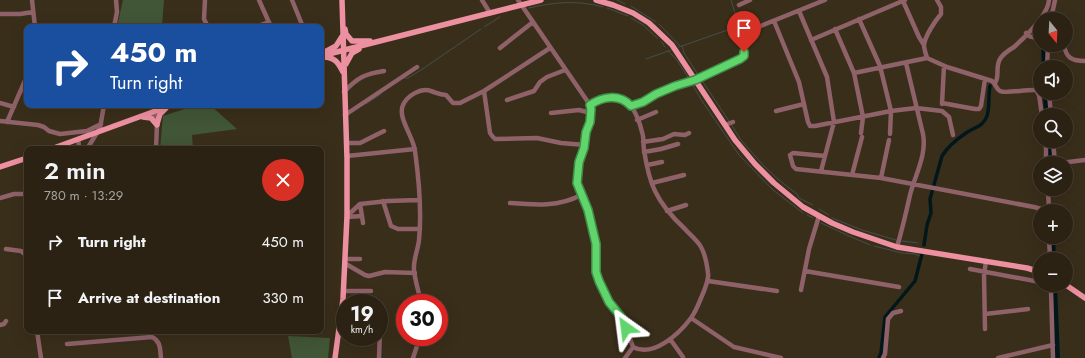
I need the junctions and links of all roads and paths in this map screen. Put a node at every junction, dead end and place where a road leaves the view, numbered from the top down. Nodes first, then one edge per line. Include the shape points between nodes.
1 (32, 0) edge
2 (116, 0) edge
3 (205, 0) edge
4 (259, 0) edge
5 (292, 0) edge
6 (342, 0) edge
7 (482, 0) edge
8 (541, 0) edge
9 (596, 0) edge
10 (750, 0) edge
11 (825, 0) edge
12 (904, 0) edge
13 (937, 0) edge
14 (1049, 0) edge
15 (1055, 0) edge
16 (520, 3) edge
17 (739, 5) dead end
18 (800, 10) junction
19 (33, 12) junction
20 (1053, 12) edge
21 (0, 14) edge
22 (490, 14) junction
23 (342, 17) junction
24 (859, 19) junction
25 (774, 21) junction
26 (532, 22) junction
27 (35, 24) edge
28 (115, 24) edge
29 (206, 24) edge
30 (270, 24) edge
31 (302, 24) edge
32 (835, 29) junction
33 (753, 30) dead end
34 (343, 35) junction
35 (1027, 35) junction
36 (1033, 37) edge
37 (386, 40) junction
38 (811, 40) junction
39 (924, 45) junction
40 (742, 46) dead end
41 (500, 48) dead end
42 (550, 48) junction
43 (344, 50) junction
44 (1065, 52) edge
45 (324, 54) edge
46 (324, 55) edge
47 (324, 57) edge
48 (927, 58) junction
49 (1085, 61) edge
50 (906, 63) junction
51 (944, 66) junction
52 (417, 67) dead end
53 (881, 68) junction
54 (565, 70) junction
55 (384, 71) dead end
56 (854, 73) junction
57 (344, 74) junction
58 (985, 79) junction
59 (695, 80) junction
60 (24, 83) edge
61 (995, 83) junction
62 (484, 91) junction
63 (344, 92) junction
64 (506, 100) dead end
65 (0, 103) edge
66 (942, 103) junction
67 (804, 104) junction
68 (590, 105) junction
69 (631, 106) junction
70 (14, 107) junction
71 (104, 108) edge
72 (165, 108) edge
73 (168, 108) edge
74 (916, 108) junction
75 (1041, 108) edge
76 (892, 111) junction
77 (942, 111) junction
78 (154, 112) junction
79 (656, 112) dead end
80 (776, 112) dead end
81 (591, 113) junction
82 (551, 114) dead end
83 (345, 115) junction
84 (863, 117) junction
85 (138, 118) junction
86 (637, 120) junction
87 (0, 121) edge
88 (7, 122) junction
89 (834, 122) junction
90 (101, 124) junction
91 (157, 124) junction
92 (384, 131) dead end
93 (98, 132) junction
94 (689, 133) dead end
95 (890, 134) dead end
96 (953, 134) dead end
97 (78, 140) junction
98 (889, 140) dead end
99 (346, 142) junction
100 (643, 142) junction
101 (585, 144) junction
102 (678, 144) dead end
103 (60, 146) edge
104 (79, 146) edge
105 (89, 146) edge
106 (156, 146) edge
107 (415, 149) junction
108 (644, 152) junction
109 (347, 156) junction
110 (825, 156) junction
111 (24, 159) edge
112 (1085, 160) edge
113 (1073, 161) edge
114 (662, 162) dead end
115 (647, 165) junction
116 (0, 167) edge
117 (821, 171) junction
118 (852, 174) junction
119 (684, 175) dead end
120 (881, 178) junction
121 (652, 183) junction
122 (914, 184) junction
123 (24, 194) edge
124 (581, 194) junction
125 (0, 198) edge
126 (419, 200) junction
127 (383, 201) junction
128 (360, 204) junction
129 (510, 204) dead end
130 (686, 205) dead end
131 (1033, 207) edge
132 (667, 211) junction
133 (362, 216) junction
134 (819, 216) junction
135 (347, 217) junction
136 (363, 223) dead end
137 (419, 229) junction
138 (898, 247) junction
139 (6, 248) dead end
140 (24, 254) edge
141 (360, 259) dead end
142 (986, 261) junction
143 (346, 262) junction
144 (970, 269) dead end
145 (1033, 270) edge
146 (804, 271) junction
147 (984, 271) junction
148 (415, 273) junction
149 (708, 281) junction
150 (1033, 281) edge
151 (899, 287) dead end
152 (800, 290) dead end
153 (1073, 290) edge
154 (371, 291) dead end
155 (777, 291) dead end
156 (344, 292) joint
157 (1051, 292) edge
158 (419, 294) edge
159 (1085, 298) edge
160 (1028, 310) dead end
161 (901, 311) dead end
162 (985, 314) junction
163 (691, 318) junction
164 (6, 321) dead end
165 (0, 325) edge
166 (985, 329) dead end
167 (38, 334) edge
168 (670, 339) junction
169 (68, 344) dead end
170 (1053, 345) junction
171 (337, 346) edge
172 (379, 346) edge
173 (417, 346) edge
174 (632, 347) junction
175 (683, 357) dead end
176 (42, 358) edge
177 (161, 358) edge
178 (335, 358) edge
179 (379, 358) edge
180 (413, 358) edge
181 (625, 358) edge
182 (781, 358) edge
183 (883, 358) edge
184 (998, 358) edge
185 (1053, 358) edge

1 - 19 street
2 - 28 street
3 - 29 street via 204,19
4 - 30 street
5 - 31 street
6 - 23 main road
7 - 22 street
8 - 16 main road
9 - 59 main road via 613,5 649,23 672,45
10 - 17 street
11 - 18 street
12 - 24 street
12 - 39 street
13 - 39 street via 941,14 934,21
14 - 35 street via 1046,10
15 - 20 street
16 - 22 main road
16 - 26 street
18 - 25 street
18 - 38 street
19 - 21 street
19 - 27 street
22 - 37 main road
23 - 34 main road
23 - 37 main road via 346,34 352,41
24 - 32 street
24 - 53 street
25 - 33 street
25 - 67 street via 799,82
26 - 41 street
26 - 42 street
32 - 38 street
32 - 56 street
34 - 43 main road
34 - 45 main road via 336,46
35 - 36 street
35 - 61 street via 1000,58
37 - 43 main road
37 - 57 main road via 352,53
38 - 89 street via 827,77
39 - 48 street
40 - 59 street via 745,54 742,58
42 - 54 street
42 - 62 street
43 - 46 main road
43 - 57 main road
44 - 49 street via 1073,59
47 - 57 main road via 336,60
48 - 50 street
48 - 51 street
50 - 53 street
50 - 74 street
51 - 58 street
51 - 66 street
52 - 83 street
53 - 56 street
53 - 76 street
54 - 64 street via 547,77 534,91
54 - 68 street
55 - 63 street via 360,77
56 - 84 street
57 - 63 main road
58 - 61 street
58 - 66 street via 979,109
59 - 69 street
59 - 134 main road via 729,124 735,140 755,164 774,184
60 - 70 street
61 - 75 street via 1003,92 1036,90
62 - 101 street via 490,133 495,139 537,138
62 - 107 street via 458,104 453,104 446,95 426,90 408,98 401,110
63 - 83 main road
65 - 70 street
66 - 77 street
67 - 80 street
67 - 89 street via 810,126
68 - 69 street via 611,97 623,100
68 - 81 street
69 - 86 street
70 - 88 street
71 - 90 street
72 - 78 main road
73 - 91 main road via 160,114
74 - 76 street
74 - 77 street
74 - 122 street via 924,139
76 - 84 street
76 - 95 street
77 - 96 street via 949,117
78 - 85 main road
78 - 91 street
79 - 86 street
81 - 82 street via 579,110
81 - 101 street
83 - 99 main road
84 - 89 street
84 - 118 street
85 - 91 main road via 151,118
85 - 93 main road
86 - 100 street
87 - 88 street
88 - 90 street via 38,125 60,134 87,131
89 - 110 street
90 - 93 street
91 - 106 street
92 - 99 street via 360,143
93 - 97 main road
93 - 105 street
94 - 100 street
97 - 103 main road
97 - 104 street
98 - 120 street
99 - 109 main road
100 - 108 street
101 - 124 street via 579,162 577,183
102 - 108 street
107 - 109 street
107 - 126 street
108 - 115 street
109 - 135 main road
110 - 117 street
110 - 117 street via 793,153 790,155 794,168
111 - 116 main road
112 - 113 street
114 - 115 street
115 - 121 street
117 - 118 street
118 - 120 street
119 - 121 street
120 - 122 street
121 - 132 street
122 - 131 street
122 - 138 street
123 - 125 street
124 - 129 street via 572,200 557,204
124 - 174 street via 588,210 596,244 596,272 609,302 624,322
126 - 127 street
126 - 137 street
127 - 128 street
127 - 137 street via 391,226 398,229
128 - 133 street
128 - 135 street
130 - 132 street
132 - 149 street via 700,246 707,266
133 - 135 street
133 - 136 street
134 - 138 main road via 853,232
134 - 146 street
135 - 143 main road
137 - 148 street
138 - 142 main road
139 - 140 street
141 - 143 street
142 - 145 main road
142 - 147 street
143 - 148 street via 369,276 385,272
143 - 156 main road
144 - 147 street
146 - 151 street
146 - 152 street
147 - 150 street
147 - 162 street
148 - 158 street
149 - 155 street
149 - 163 street
153 - 159 main road
154 - 156 street
157 - 170 street
160 - 162 street
161 - 183 street via 888,319
162 - 166 street
163 - 168 street
163 - 182 street via 734,347
164 - 165 street
167 - 176 street
168 - 174 street via 660,346 649,349 640,350
168 - 175 street
169 - 177 street via 152,337 159,343
170 - 184 street
170 - 185 street
171 - 178 main road
172 - 179 street
173 - 180 street
174 - 181 street

